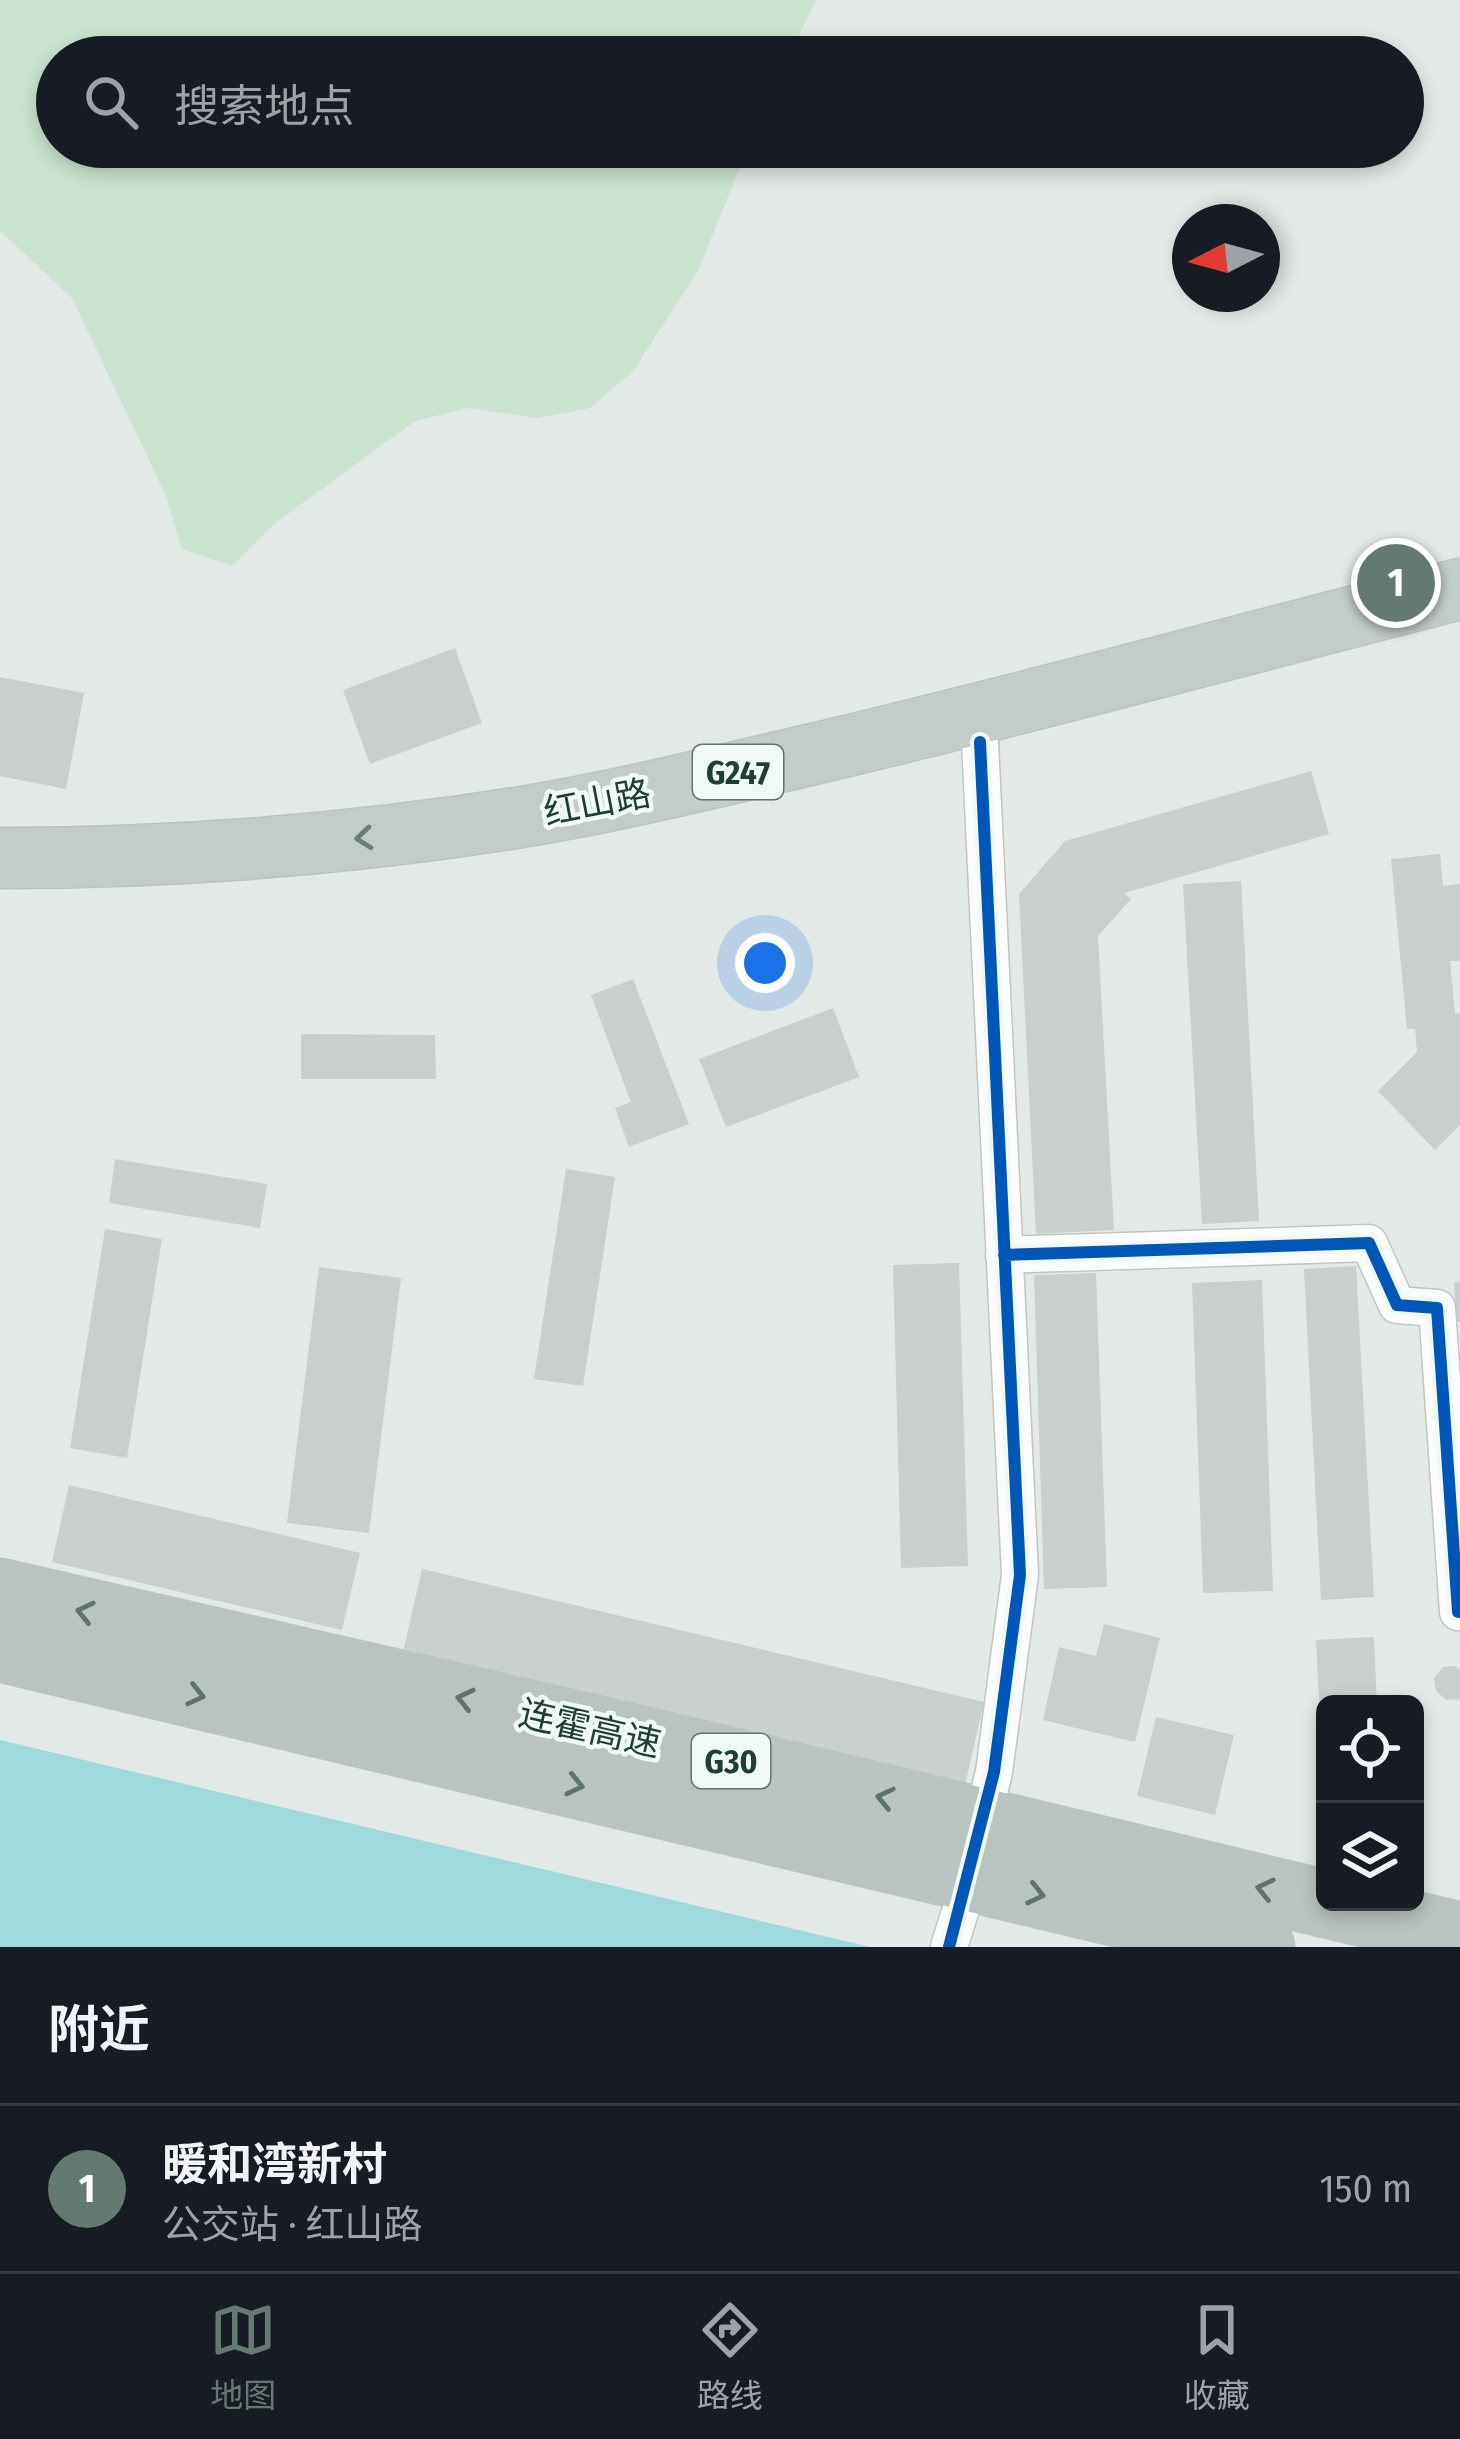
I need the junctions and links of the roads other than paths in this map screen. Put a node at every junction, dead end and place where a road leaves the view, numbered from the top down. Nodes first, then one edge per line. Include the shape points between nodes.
1 (1460, 589) edge
2 (1460, 629) edge
3 (980, 742) junction
4 (0, 858) edge
5 (0, 895) edge
6 (1004, 1255) junction
7 (0, 1592) edge
8 (1458, 1612) edge
9 (0, 1648) edge
10 (988, 1796) dead end
11 (961, 1909) dead end
12 (1460, 1936) edge
13 (949, 1947) edge
14 (1261, 1947) edge

1 -> 4 highway, 红山路 / G247 via 632,797 285,846
2 - 3 highway, 红山路 / G247
3 - 5 highway, 红山路 / G247 via 644,826 395,874 196,893
3 - 6 street
6 - 8 street via 1369,1243 1397,1305 1437,1308
6 - 10 street via 1020,1575
12 -> 7 highway, 连霍高速 / G30
9 -> 14 highway, 连霍高速 / G30
11 - 13 street

